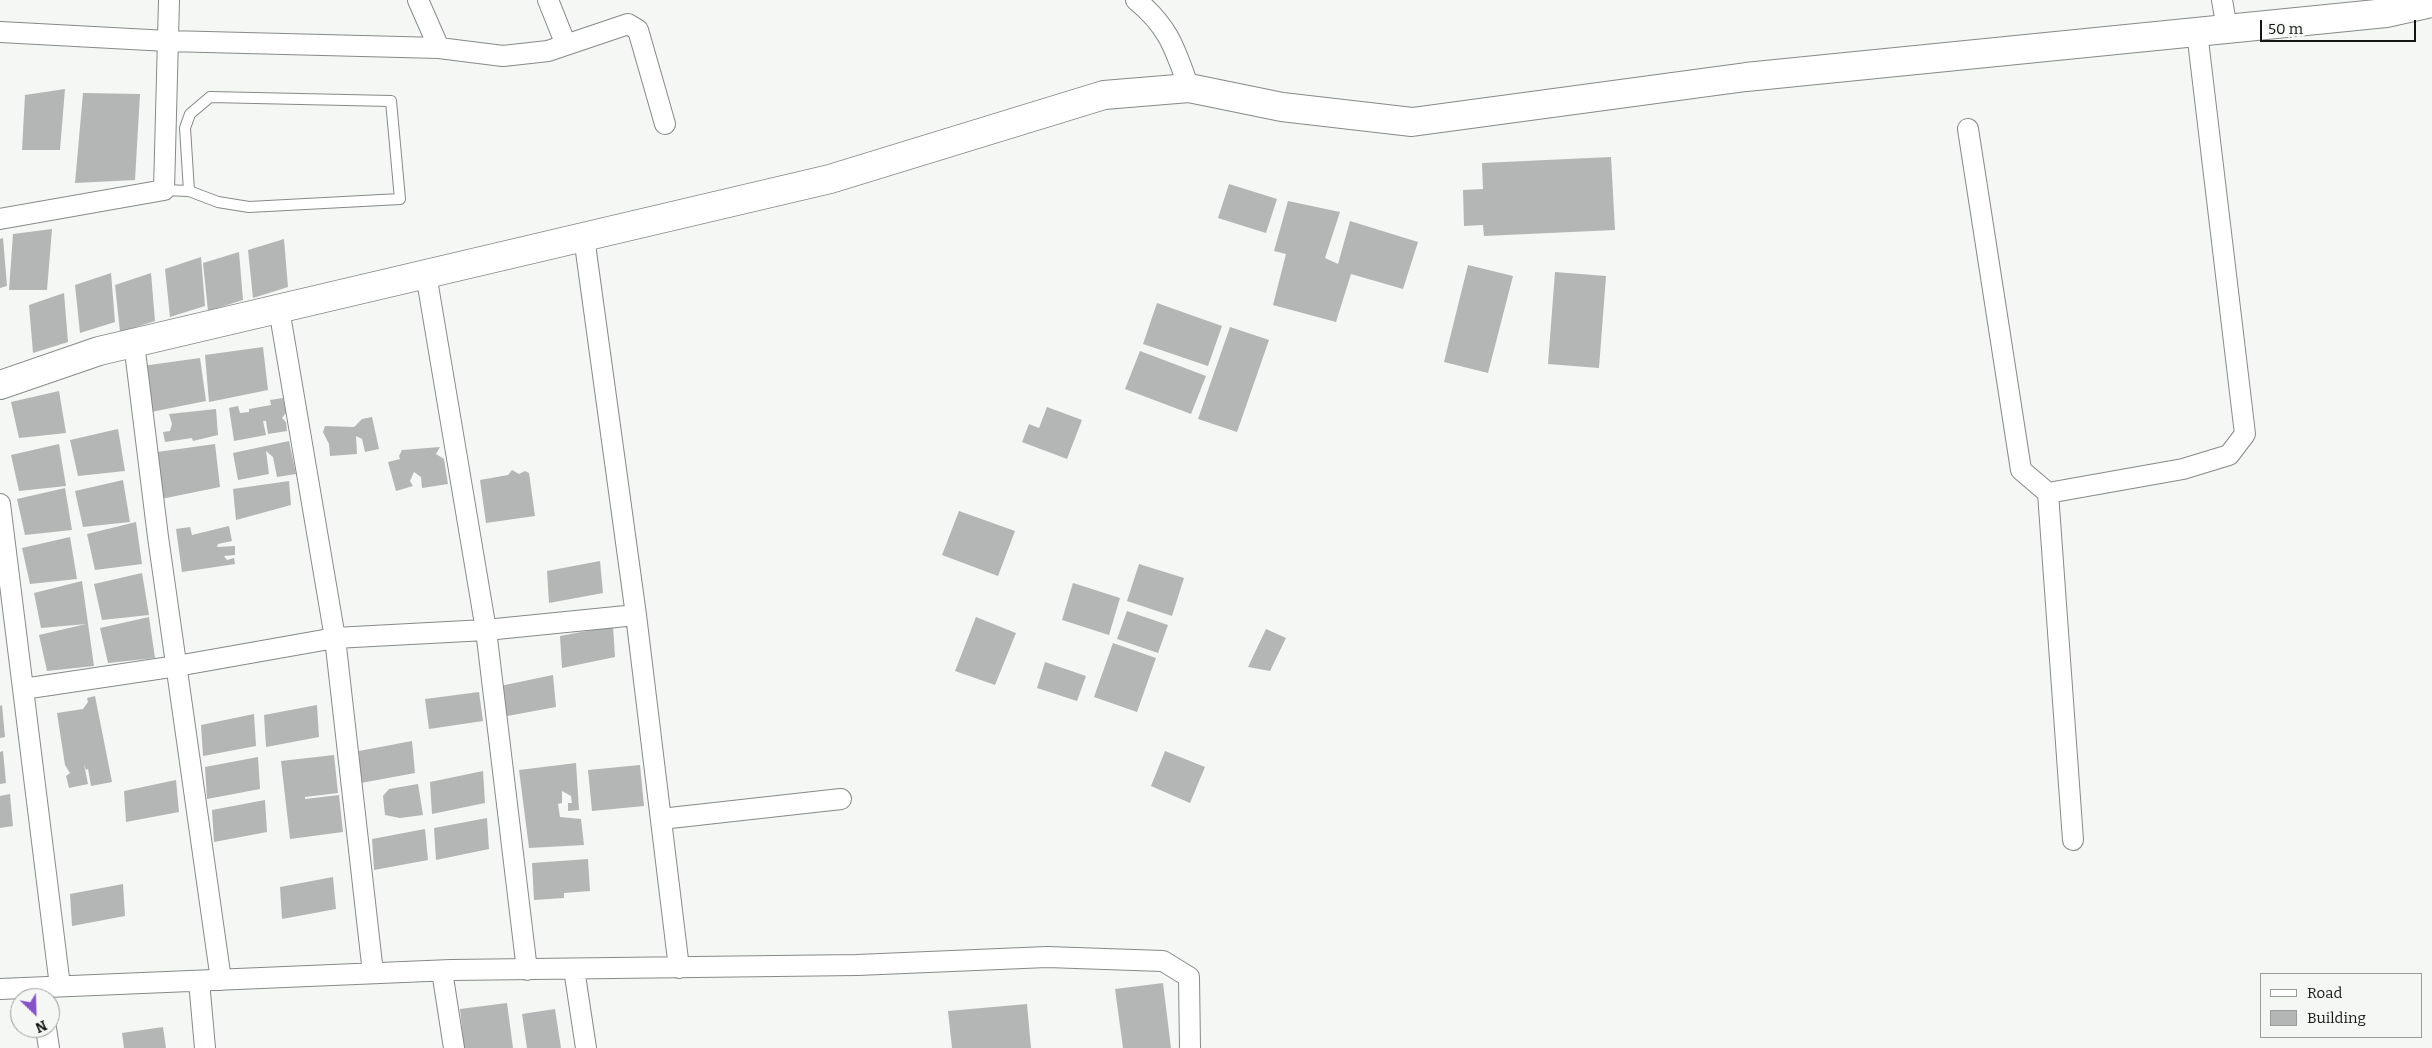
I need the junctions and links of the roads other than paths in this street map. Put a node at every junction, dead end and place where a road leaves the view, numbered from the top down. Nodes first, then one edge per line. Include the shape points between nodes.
1 (169, 0) edge
2 (418, 0) edge
3 (548, 0) edge
4 (1136, 0) edge
5 (2222, 0) edge
6 (2417, 3) edge
7 (2227, 29) junction
8 (0, 32) edge
9 (2197, 32) junction
10 (168, 42) junction
11 (566, 45) junction
12 (439, 48) junction
13 (1189, 88) junction
14 (665, 124) dead end
15 (1968, 129) dead end
16 (164, 190) junction
17 (189, 191) junction
18 (0, 219) edge
19 (584, 237) junction
20 (426, 274) junction
21 (278, 309) junction
22 (134, 343) junction
23 (0, 384) edge
24 (2048, 493) junction
25 (0, 504) edge
26 (636, 615) junction
27 (486, 630) junction
28 (335, 638) junction
29 (177, 666) junction
30 (23, 689) junction
31 (841, 800) dead end
32 (661, 819) junction
33 (2073, 840) dead end
34 (679, 968) junction
35 (574, 969) junction
36 (528, 970) junction
37 (442, 971) junction
38 (372, 973) junction
39 (221, 980) junction
40 (199, 981) junction
41 (60, 986) junction
42 (55, 988) edge
43 (205, 1048) edge
44 (454, 1048) edge
45 (586, 1048) edge
46 (1190, 1048) edge

1 - 10 street
2 - 12 street
3 - 11 street
4 - 13 street via 1155,16 1174,45
5 - 7 street
6 - 7 street via 2386,13
7 - 9 street
8 - 10 street
9 - 13 street via 1746,77 1412,122 1282,107
9 - 24 street via 2246,434 2229,455 2192,466
10 - 12 street
10 - 16 street
11 - 12 street via 548,51 503,56
11 - 14 street via 628,24 634,26 638,30
13 - 19 street via 1104,95 830,179
15 - 24 street via 2021,470
16 - 17 lane
16 - 18 street
17 - 17 lane via 218,202 250,207 400,199 392,101 210,97 190,114 185,128
19 - 20 street
19 - 26 street
20 - 21 street
20 - 27 street
21 - 22 street
21 - 28 street
22 - 23 street via 99,351
22 - 29 street
24 - 33 street
25 - 30 street
26 - 27 street
26 - 32 street
27 - 28 street
27 - 36 street
28 - 29 street
28 - 38 street
29 - 30 street
29 - 39 street
30 - 41 street
31 - 32 street
32 - 34 street
34 - 35 street
34 - 46 street via 857,966 1047,957 1163,961 1189,977
35 - 36 street
35 - 45 street
36 - 37 street
37 - 38 street
37 - 44 street
38 - 39 street
39 - 40 street
40 - 41 street
40 - 43 street
41 - 42 street

